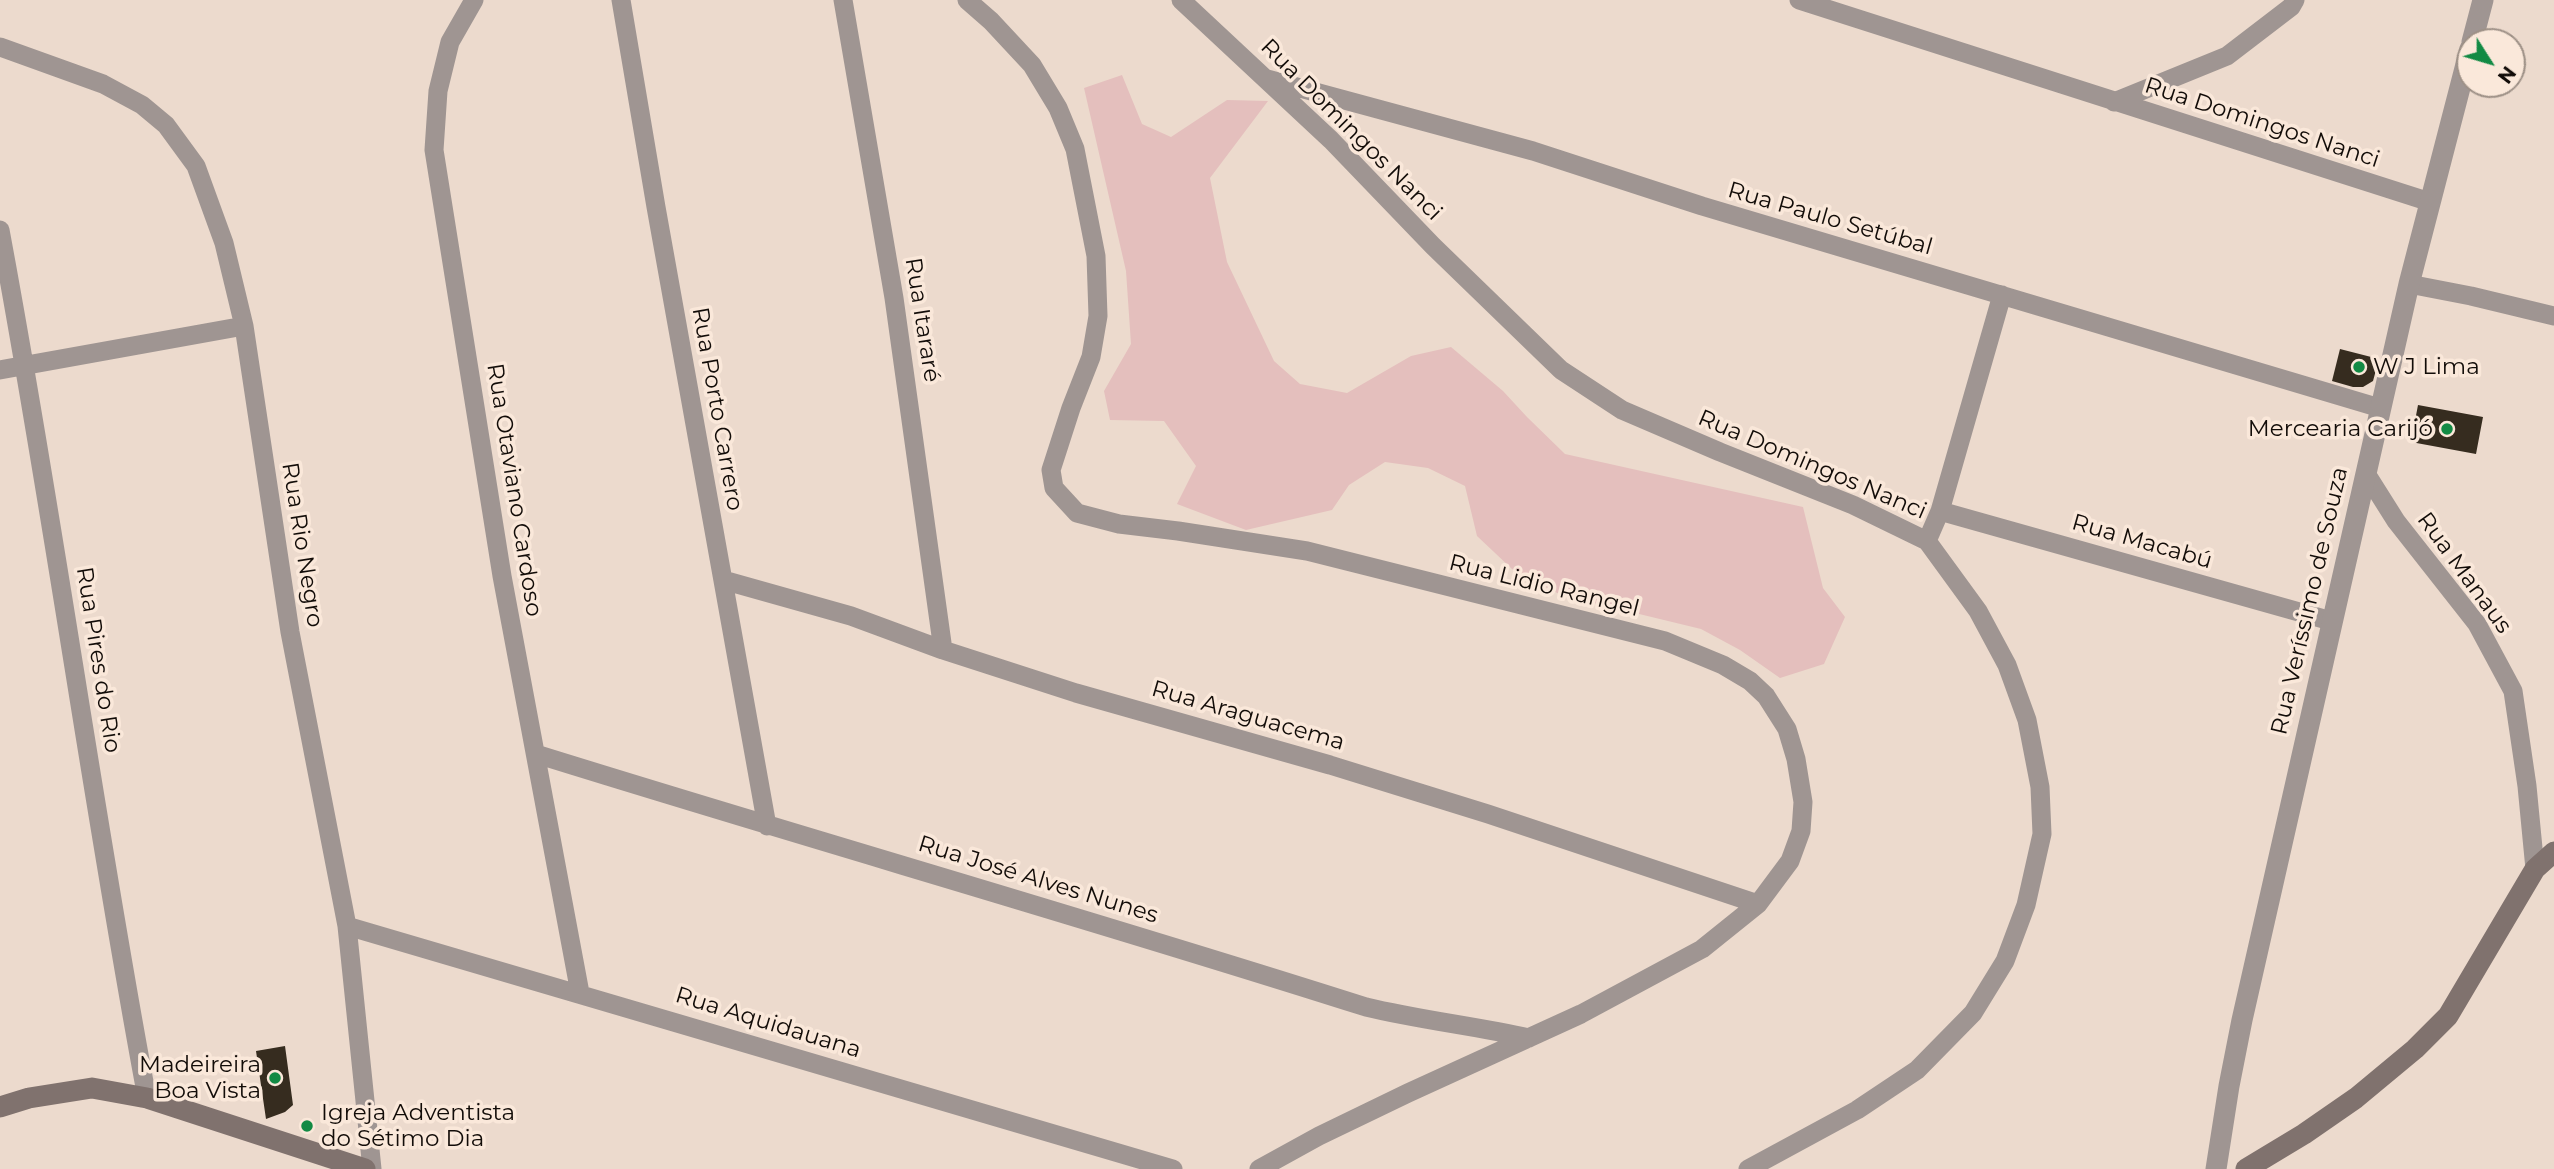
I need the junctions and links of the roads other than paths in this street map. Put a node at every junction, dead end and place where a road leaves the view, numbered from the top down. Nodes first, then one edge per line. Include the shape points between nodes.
1 (474, 0) edge
2 (621, 0) edge
3 (843, 0) edge
4 (967, 0) edge
5 (1181, 0) edge
6 (1799, 0) edge
7 (2295, 0) edge
8 (2483, 0) edge
9 (2476, 28) edge
10 (0, 47) edge
11 (1266, 79) junction
12 (2457, 98) edge
13 (2114, 102) junction
14 (2430, 202) junction
15 (0, 230) edge
16 (2409, 284) junction
17 (2002, 295) junction
18 (2554, 316) edge
19 (244, 326) junction
20 (25, 366) junction
21 (0, 370) edge
22 (2380, 408) junction
23 (2367, 475) junction
24 (1940, 511) junction
25 (1927, 541) junction
26 (723, 580) junction
27 (2331, 621) junction
28 (943, 650) junction
29 (536, 754) junction
30 (767, 826) junction
31 (2554, 852) edge
32 (2535, 869) junction
33 (1758, 904) junction
34 (347, 926) junction
35 (580, 993) junction
36 (1529, 1038) junction
37 (147, 1098) junction
38 (0, 1107) edge
39 (365, 1169) edge
40 (372, 1169) edge
41 (1173, 1169) edge
42 (1259, 1169) edge
43 (1748, 1169) edge
44 (2216, 1169) edge
45 (2246, 1169) edge

1 - 29 street, Rua Otaviano Cardoso via 450,42 438,90 434,149 502,576
2 - 26 street, Rua Porto Carrero
3 - 28 street, Rua Itararé via 894,298
4 - 33 street, Rua Lidio Rangel via 1032,65 1076,149 1096,256 1097,316 1091,358 1051,470 1054,488 1062,498 1077,513 1119,524 1307,551 1665,641 1723,665 1766,696 1787,729 1797,759 1803,802 1801,831 1790,861
5 - 11 street, Rua Domingos Nanci
6 - 13 street, Rua Domingos Nanci
7 - 13 street via 2227,56
8 - 9 street
10 - 19 street, Rua Rio Negro via 103,84 142,105 166,125 196,166 224,243
11 - 17 street, Rua Paulo Setúbal via 1533,151
11 - 25 street, Rua Domingos Nanci via 1561,370 1622,410 1853,505
12 - 14 street, Rua Veríssimo de Souza
13 - 14 street, Rua Domingos Nanci
14 - 16 street, Rua Veríssimo de Souza
15 - 20 street, Rua Pires do Rio
16 - 18 street
16 - 22 street, Rua Veríssimo de Souza
17 - 22 street, Rua Paulo Setúbal
17 - 24 street
19 - 20 street
19 - 34 street, Rua Rio Negro via 290,632
20 - 21 street
20 - 37 street, Rua Pires do Rio
22 - 23 street, Rua Veríssimo de Souza
23 - 27 street, Rua Veríssimo de Souza
23 - 32 street, Rua Manaus via 2396,521 2477,624 2513,691
24 - 25 street
24 - 27 street, Rua Macabú
25 - 43 street, Rua Domingos Nanci via 1978,611 2007,665 2027,720 2040,786 2042,834 2026,905 2005,961 1973,1013 1917,1070 1857,1110
26 - 28 street, Rua Araguacema via 851,616
26 - 30 street, Rua Porto Carrero
27 - 44 street, Rua Veríssimo de Souza via 2242,1020
28 - 33 street, Rua Araguacema via 1488,814
29 - 30 street, Rua José Alves Nunes
29 - 35 street, Rua Otaviano Cardoso
30 - 36 street, Rua José Alves Nunes via 876,855 1366,1007
31 - 32 main road
32 - 45 main road via 2448,1016 2356,1098
33 - 36 street, Rua Lidio Rangel via 1702,949
34 - 35 street, Rua Aquidauana
34 - 40 street, Rua Rio Negro
35 - 41 street, Rua Aquidauana
36 - 42 street, Rua Lidio Rangel
37 - 38 main road via 92,1088
37 - 39 main road

